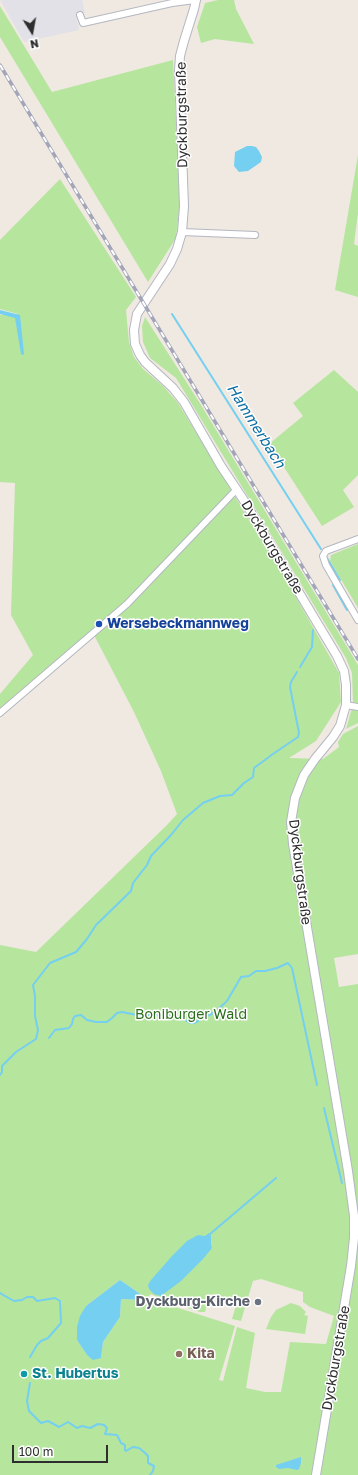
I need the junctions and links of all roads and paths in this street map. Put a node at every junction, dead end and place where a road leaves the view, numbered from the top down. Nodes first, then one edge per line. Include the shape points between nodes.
1 (195, 0) edge
2 (176, 1) edge
3 (80, 15) dead end
4 (182, 232) junction
5 (255, 235) dead end
6 (237, 489) junction
7 (358, 539) edge
8 (358, 620) edge
9 (346, 705) junction
10 (358, 707) edge
11 (0, 713) edge
12 (316, 1475) edge

1 - 2 street, Dyckburgstraße
1 - 4 street, Dyckburgstraße via 179,70 184,200
2 - 3 street, Dyckburgstraße via 83,23
4 - 5 street
4 - 6 street, Dyckburgstraße via 171,261 137,314 134,338 145,362 181,397
6 - 9 street, Dyckburgstraße via 337,656 345,676
6 - 11 street via 127,604
7 - 8 street via 326,551 323,556
9 - 10 street
9 - 12 street, Dyckburgstraße via 338,729 309,767 298,788 291,822 354,1216 351,1266

